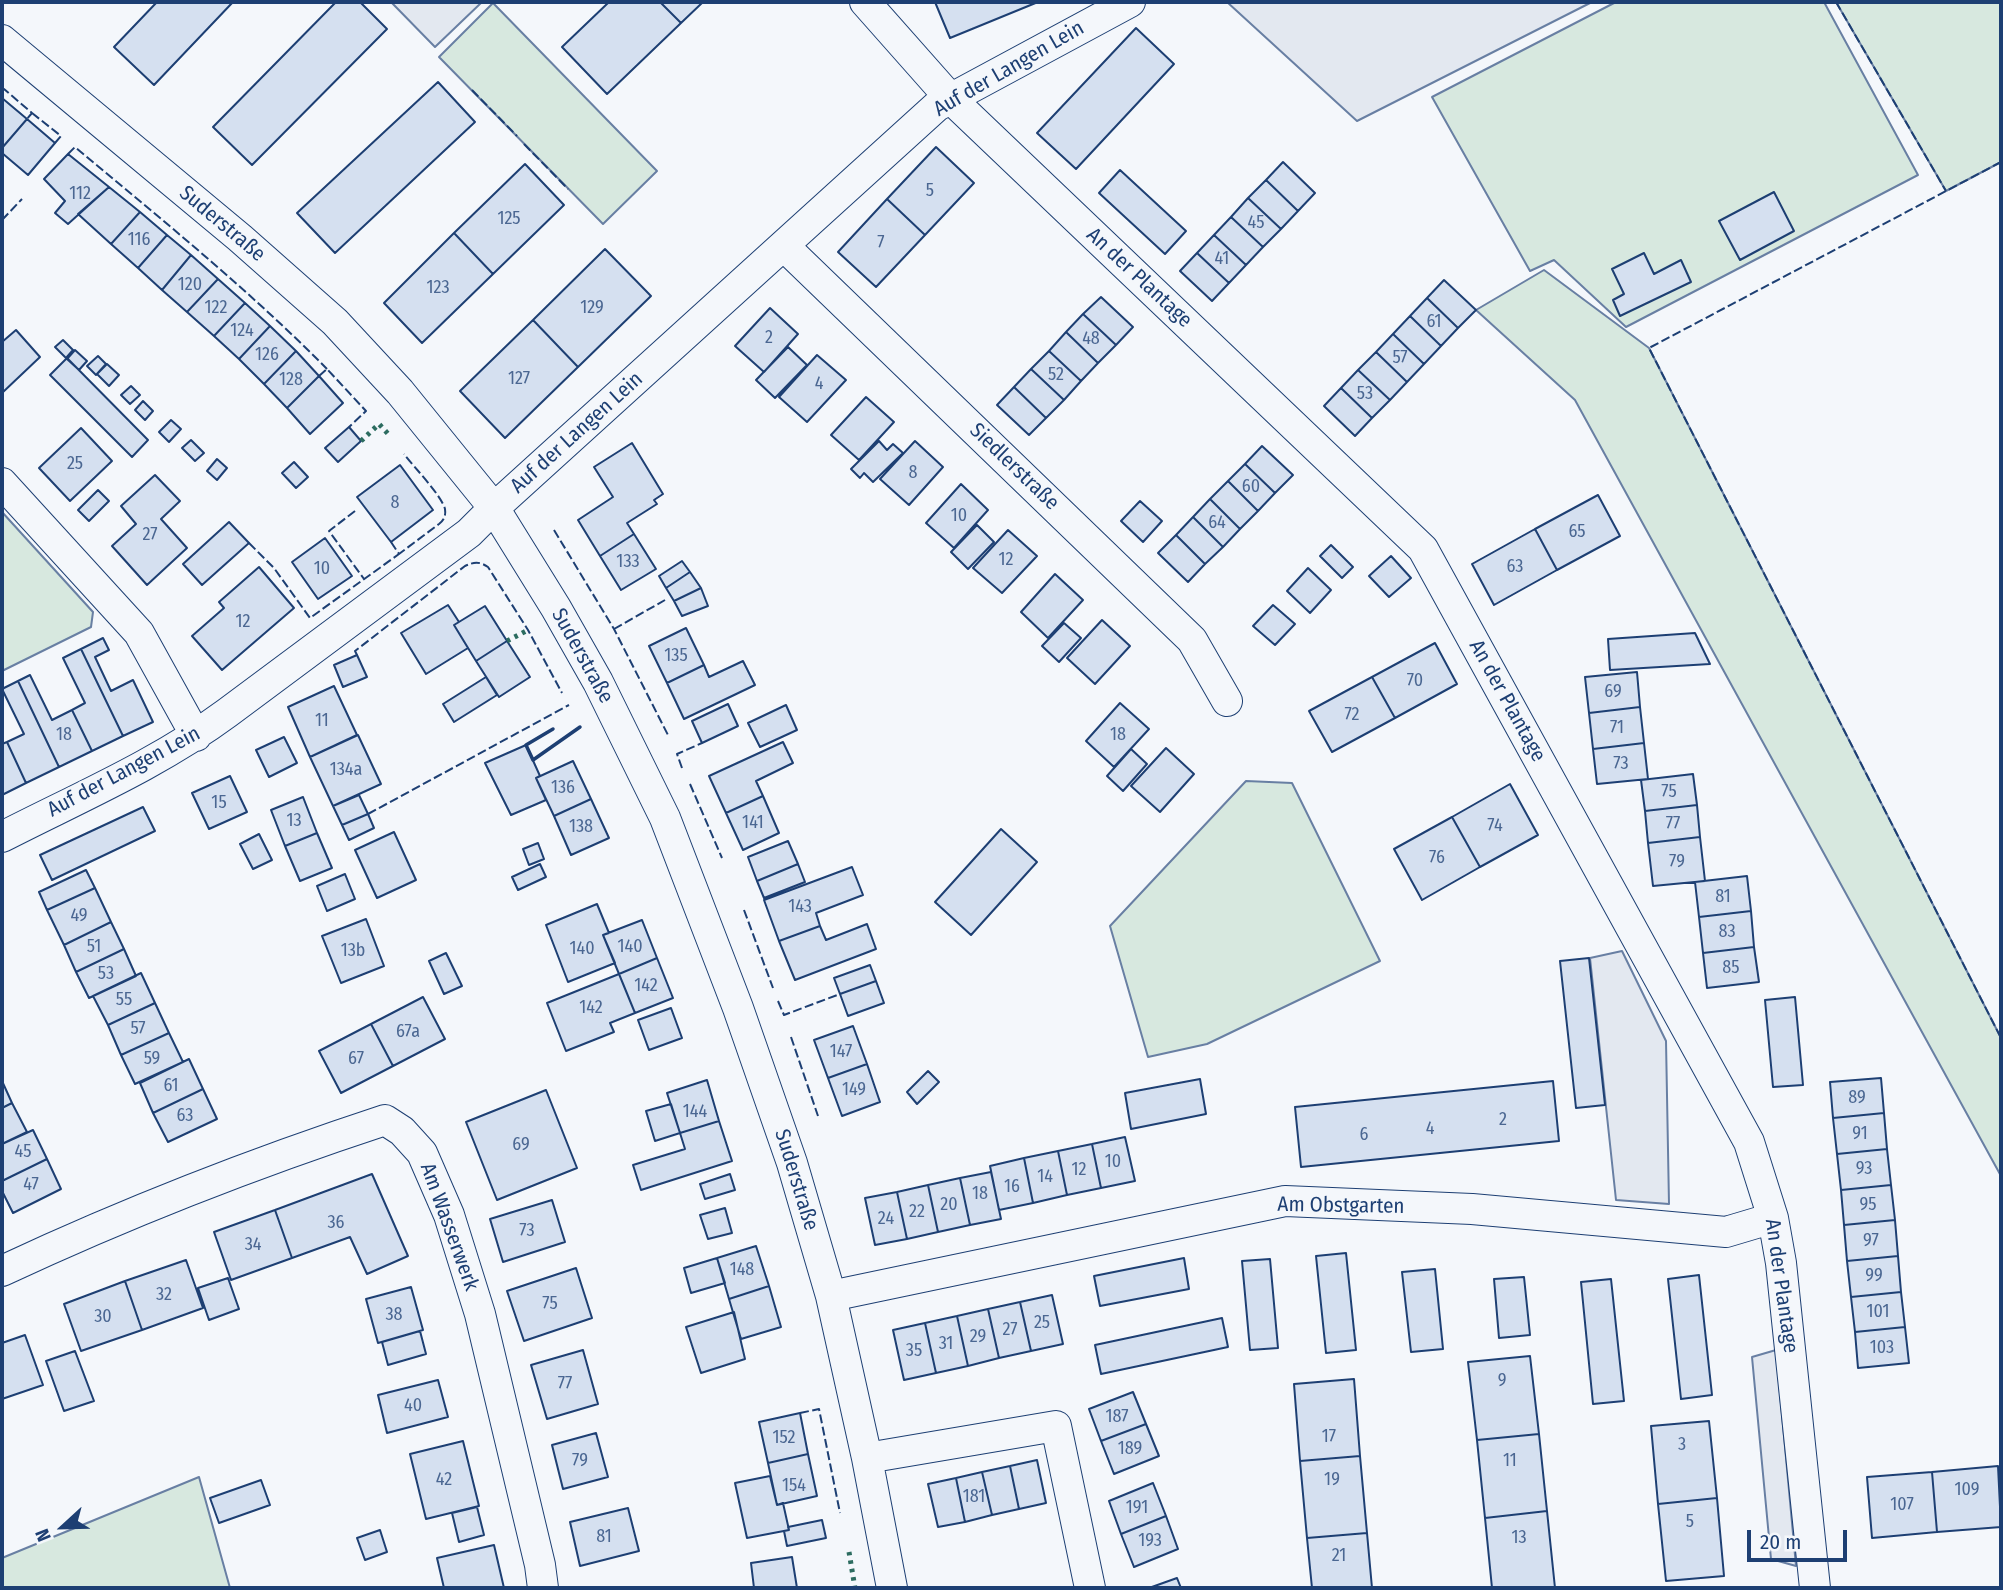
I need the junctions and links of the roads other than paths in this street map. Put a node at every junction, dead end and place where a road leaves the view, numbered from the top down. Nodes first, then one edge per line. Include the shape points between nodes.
1 (865, 2) edge
2 (1130, 2) edge
3 (2, 40) edge
4 (950, 98) junction
5 (784, 246) junction
6 (2, 483) edge
7 (494, 508) junction
8 (1227, 701) dead end
9 (196, 736) junction
10 (2, 837) edge
11 (1773, 1218) junction
12 (2, 1271) edge
13 (831, 1296) junction
14 (867, 1458) junction
15 (543, 1588) edge
16 (892, 1588) edge
17 (1090, 1588) edge
18 (1815, 1588) edge

1 - 4 street, An der Plantage
2 - 4 street, Auf der Langen Lein
3 - 7 street, Suderstraße via 335,322 400,392
4 - 5 street, Auf der Langen Lein
4 - 11 street, An der Plantage via 1423,549 1749,1142
5 - 7 street, Auf der Langen Lein
5 - 8 street, Siedlerstraße via 1192,640
6 - 9 street via 139,633
7 - 9 street, Auf der Langen Lein via 469,533
7 - 13 street, Suderstraße via 598,682 665,818 751,1044
9 - 10 street, Auf der Langen Lein
11 - 13 street, Am Obstgarten via 1726,1232 1472,1209 1286,1201
11 - 18 street, An der Plantage
12 - 15 street, Am Wasserwerk via 159,1201 385,1120 422,1153 449,1215 480,1314
13 - 14 street, Suderstraße
14 - 16 street, Suderstraße
14 - 17 street via 1056,1426

